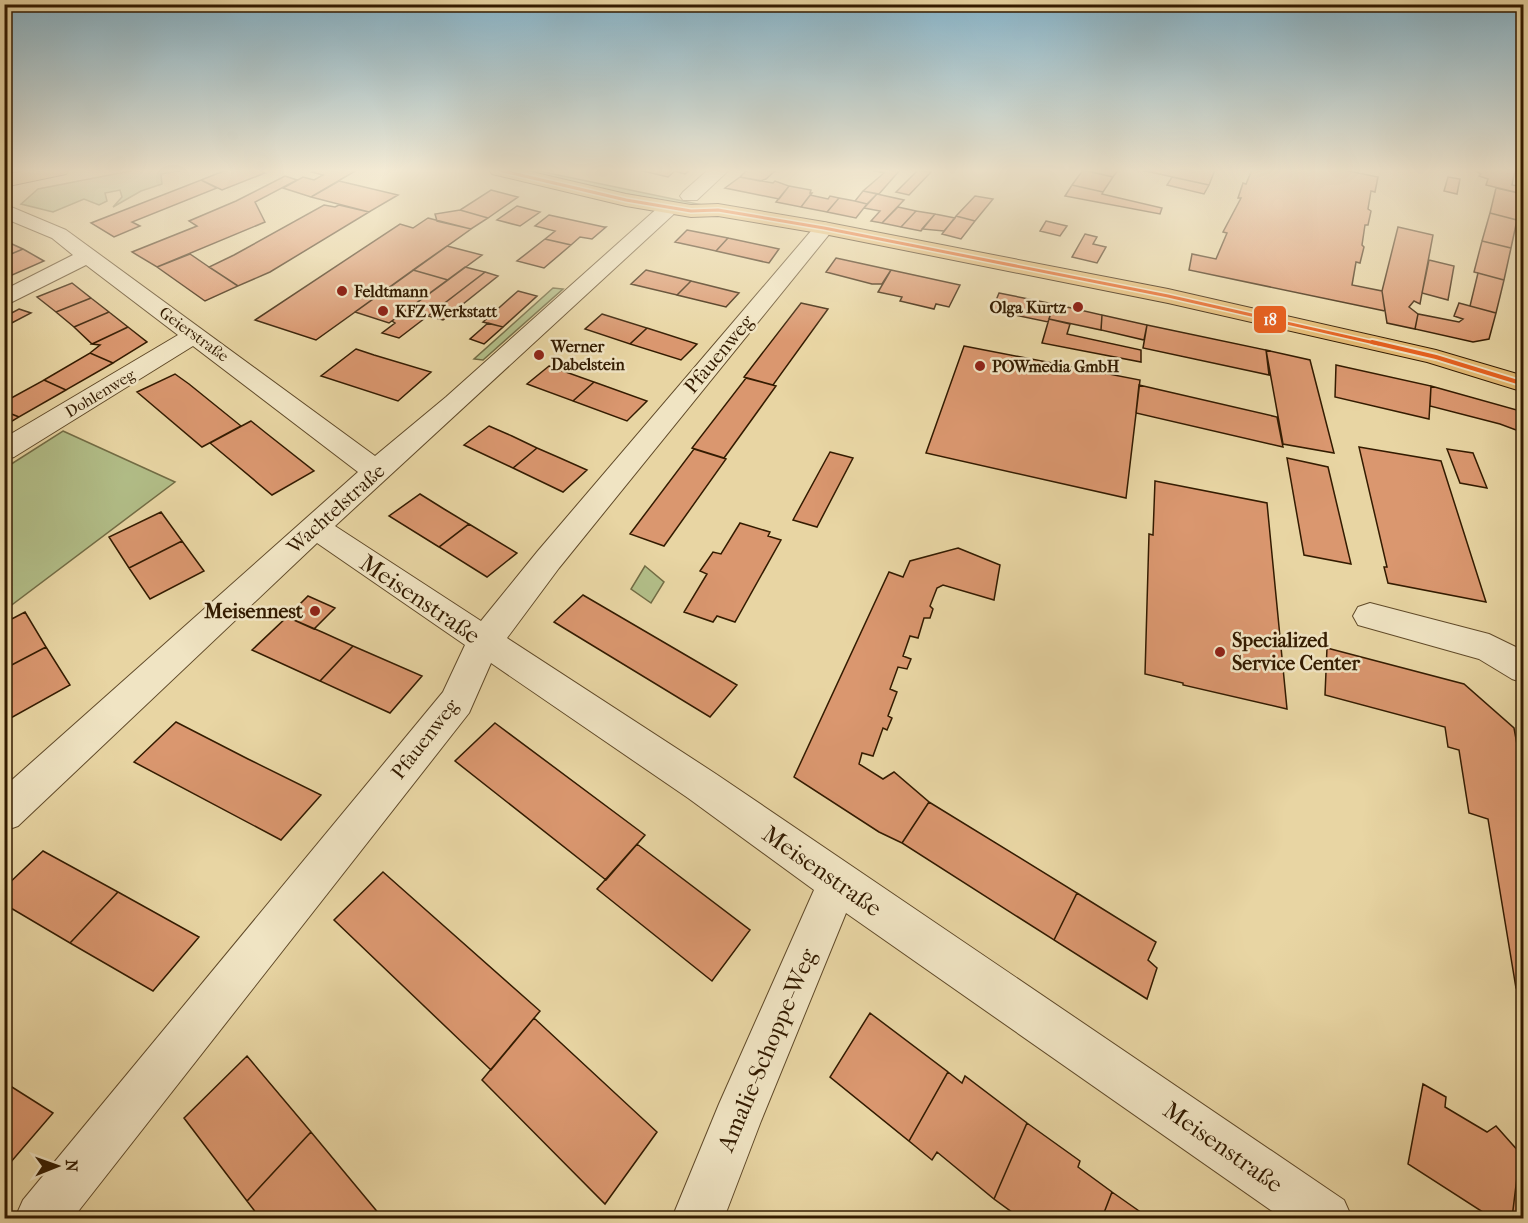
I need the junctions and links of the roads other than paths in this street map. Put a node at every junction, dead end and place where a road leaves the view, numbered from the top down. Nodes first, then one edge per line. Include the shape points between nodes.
1 (43, 227) edge
2 (648, 227) edge
3 (819, 227) edge
4 (824, 228) junction
5 (87, 256) junction
6 (4, 299) edge
7 (195, 335) junction
8 (1523, 381) edge
9 (4, 451) edge
10 (376, 471) junction
11 (316, 528) junction
12 (1370, 616) dead end
13 (484, 642) junction
14 (1524, 669) edge
15 (4, 813) edge
16 (838, 883) junction
17 (1322, 1217) edge
18 (41, 1218) edge
19 (698, 1218) edge

1 - 5 street, Geierstraße
2 - 10 street, Wachtelstraße
3 - 4 main road
4 - 8 main road via 1168,296 1350,336
4 - 13 street, Pfauenweg via 614,478
5 - 6 street
5 - 7 street, Geierstraße
7 - 9 street, Dohlenweg
7 - 10 street, Geierstraße
10 - 11 street, Wachtelstraße
11 - 13 street, Meisenstraße
11 - 15 street, Wachtelstraße
12 - 14 street via 1489,648
13 - 16 street, Meisenstraße via 702,786
13 - 18 street, Pfauenweg via 456,702
16 - 17 street, Meisenstraße
16 - 19 street, Amalie-Schoppe-Weg

